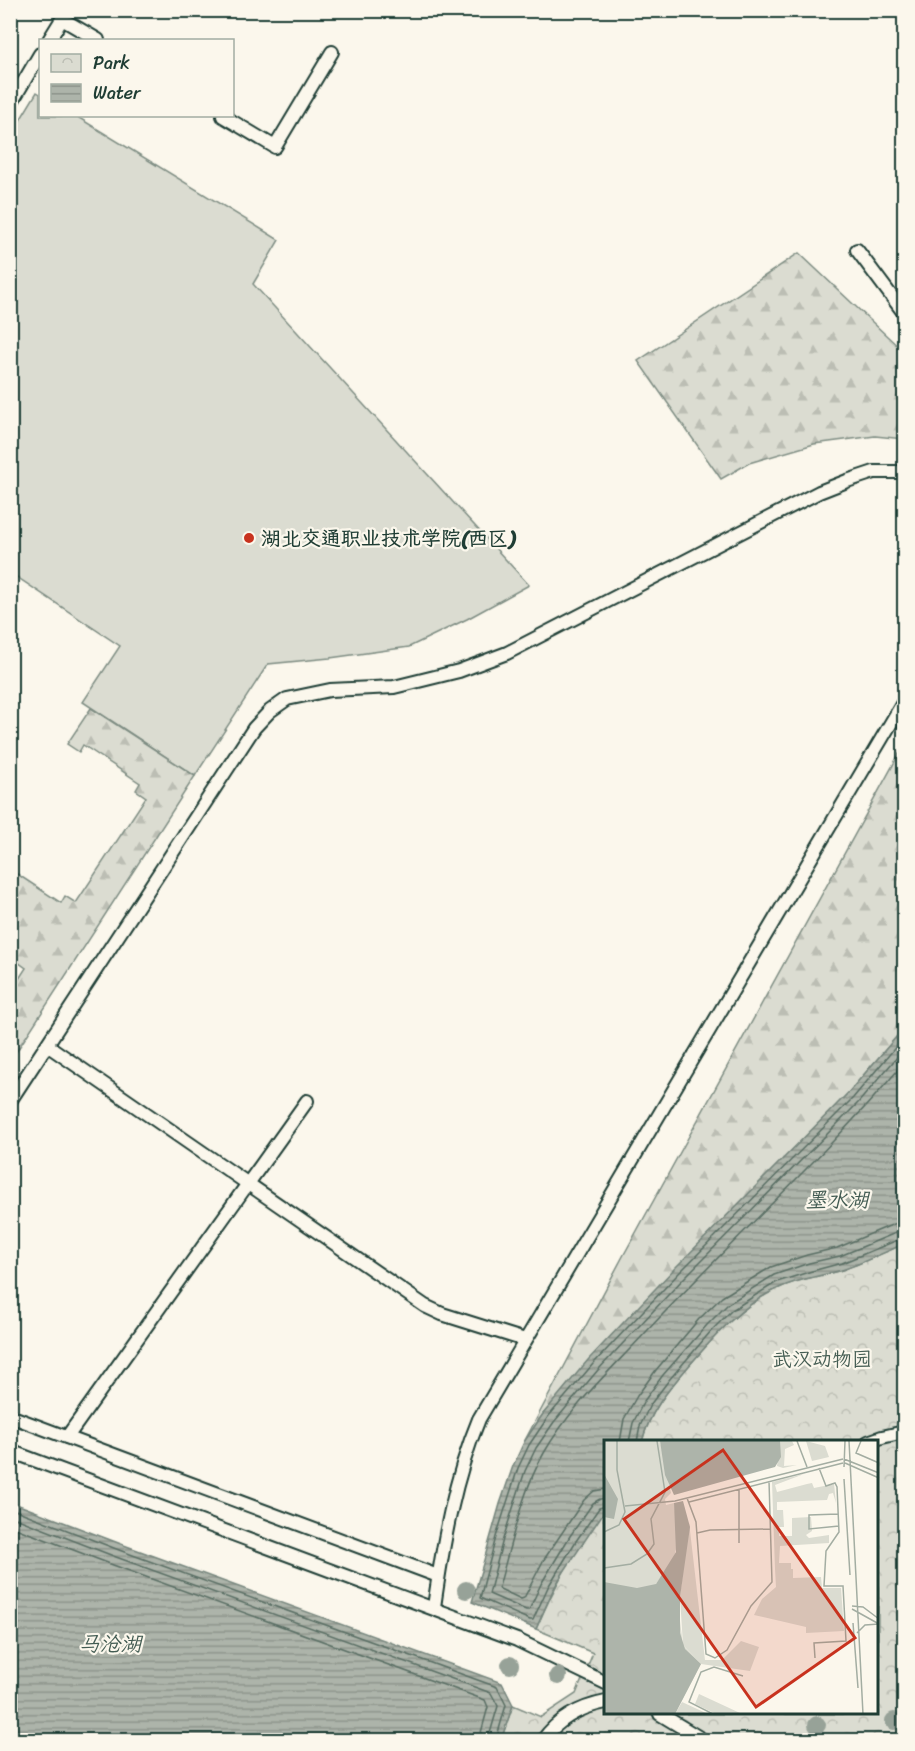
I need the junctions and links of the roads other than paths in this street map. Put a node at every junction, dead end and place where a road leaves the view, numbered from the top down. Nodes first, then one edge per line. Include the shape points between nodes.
1 (50, 39) edge
2 (96, 39) edge
3 (332, 52) dead end
4 (39, 56) edge
5 (10, 105) edge
6 (225, 117) edge
7 (857, 250) dead end
8 (904, 313) edge
9 (904, 472) edge
10 (904, 701) edge
11 (47, 1045) junction
12 (10, 1101) edge
13 (307, 1101) dead end
14 (248, 1184) junction
15 (525, 1340) junction
16 (10, 1416) edge
17 (904, 1432) edge
18 (67, 1437) junction
19 (874, 1440) edge
20 (10, 1451) edge
21 (438, 1576) junction
22 (434, 1607) junction
23 (604, 1682) edge
24 (604, 1703) edge
25 (663, 1715) edge
26 (543, 1740) edge
27 (703, 1740) edge

1 - 2 lane via 62,19
3 - 6 lane via 275,147
4 - 5 lane
7 - 8 lane
9 - 11 lane via 874,472 819,492 507,653 459,671 394,687 330,690 287,699 254,728
10 - 15 lane
11 - 12 lane
11 - 14 lane
13 - 14 lane
14 - 15 lane via 425,1306
14 - 18 lane
15 - 21 lane via 470,1442
16 - 18 lane
17 - 19 lane
18 - 21 lane
20 - 22 lane
21 - 22 lane
22 - 23 lane via 527,1644
24 - 26 lane via 565,1718
25 - 27 lane

